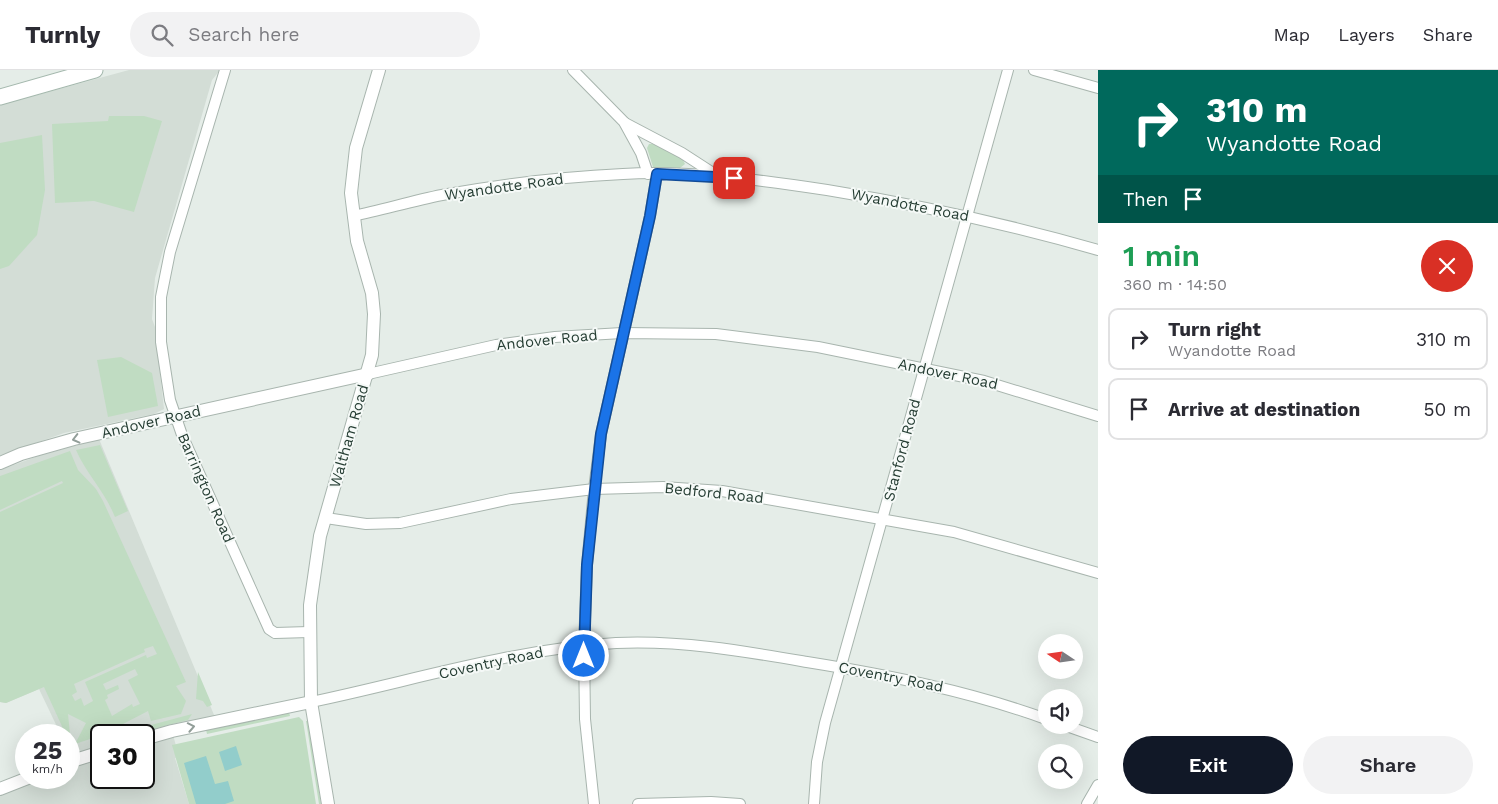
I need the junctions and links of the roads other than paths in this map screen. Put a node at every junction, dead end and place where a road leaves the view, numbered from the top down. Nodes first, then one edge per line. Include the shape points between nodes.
1 (95, 70) edge
2 (225, 70) edge
3 (379, 70) edge
4 (573, 70) edge
5 (1008, 70) edge
6 (1034, 70) edge
7 (70, 74) edge
8 (1098, 88) edge
9 (0, 97) edge
10 (624, 122) junction
11 (652, 174) junction
12 (718, 177) junction
13 (353, 216) junction
14 (967, 216) junction
15 (1098, 250) edge
16 (622, 333) junction
17 (924, 368) junction
18 (368, 374) junction
19 (174, 415) junction
20 (1098, 416) edge
21 (0, 463) edge
22 (594, 489) junction
23 (326, 518) junction
24 (884, 518) junction
25 (1098, 573) edge
26 (309, 632) junction
27 (584, 646) junction
28 (842, 667) junction
29 (311, 702) junction
30 (1038, 716) edge
31 (1083, 732) edge
32 (155, 736) edge
33 (1098, 737) edge
34 (15, 783) edge
35 (1098, 785) edge
36 (0, 789) edge
37 (328, 804) edge
38 (594, 804) edge
39 (638, 804) edge
40 (740, 804) edge
41 (814, 804) edge
42 (1087, 804) edge

1 - 7 main road
2 - 19 street, Barrington Road via 170,252 161,297 161,342
3 - 13 street, Waltham Road via 356,148 351,193
4 - 10 street
5 - 14 street, Stanford Road
6 - 8 street
7 - 9 main road
10 - 11 street
10 - 12 street, Wyandotte Road via 682,153
11 - 12 street, Wyandotte Road
11 - 13 street, Wyandotte Road via 501,184
11 - 16 street via 650,216
12 - 14 street, Wyandotte Road via 782,183
13 - 18 street, Waltham Road via 373,307 373,352
14 - 15 street, Wyandotte Road
14 - 17 street, Stanford Road
16 - 17 street, Andover Road via 678,332 747,337
16 - 18 street, Andover Road via 496,345
16 - 22 street via 601,434
17 - 20 street, Andover Road via 984,381
17 - 24 street, Stanford Road
18 - 19 street, Andover Road
18 - 23 street, Waltham Road
19 -> 21 street, Andover Road via 71,440
19 - 26 street, Barrington Road via 270,629 276,633
22 - 23 street, Bedford Road via 511,500 400,523 366,524
22 - 24 street, Bedford Road via 663,487 722,491
22 - 27 street
23 - 26 street, Waltham Road via 314,566
24 - 25 street, Bedford Road via 954,532
24 - 28 street, Stanford Road
26 - 29 street, Waltham Road
27 - 28 street, Coventry Road via 668,642 704,644
27 - 29 street, Coventry Road via 476,664
27 - 38 street via 585,719
28 - 30 street, Coventry Road via 942,686
28 - 41 street, Stanford Road via 817,762
32 -> 29 street, Coventry Road
29 - 37 street, Waltham Road
31 - 33 street
34 - 36 street
35 - 42 street
39 - 40 street

